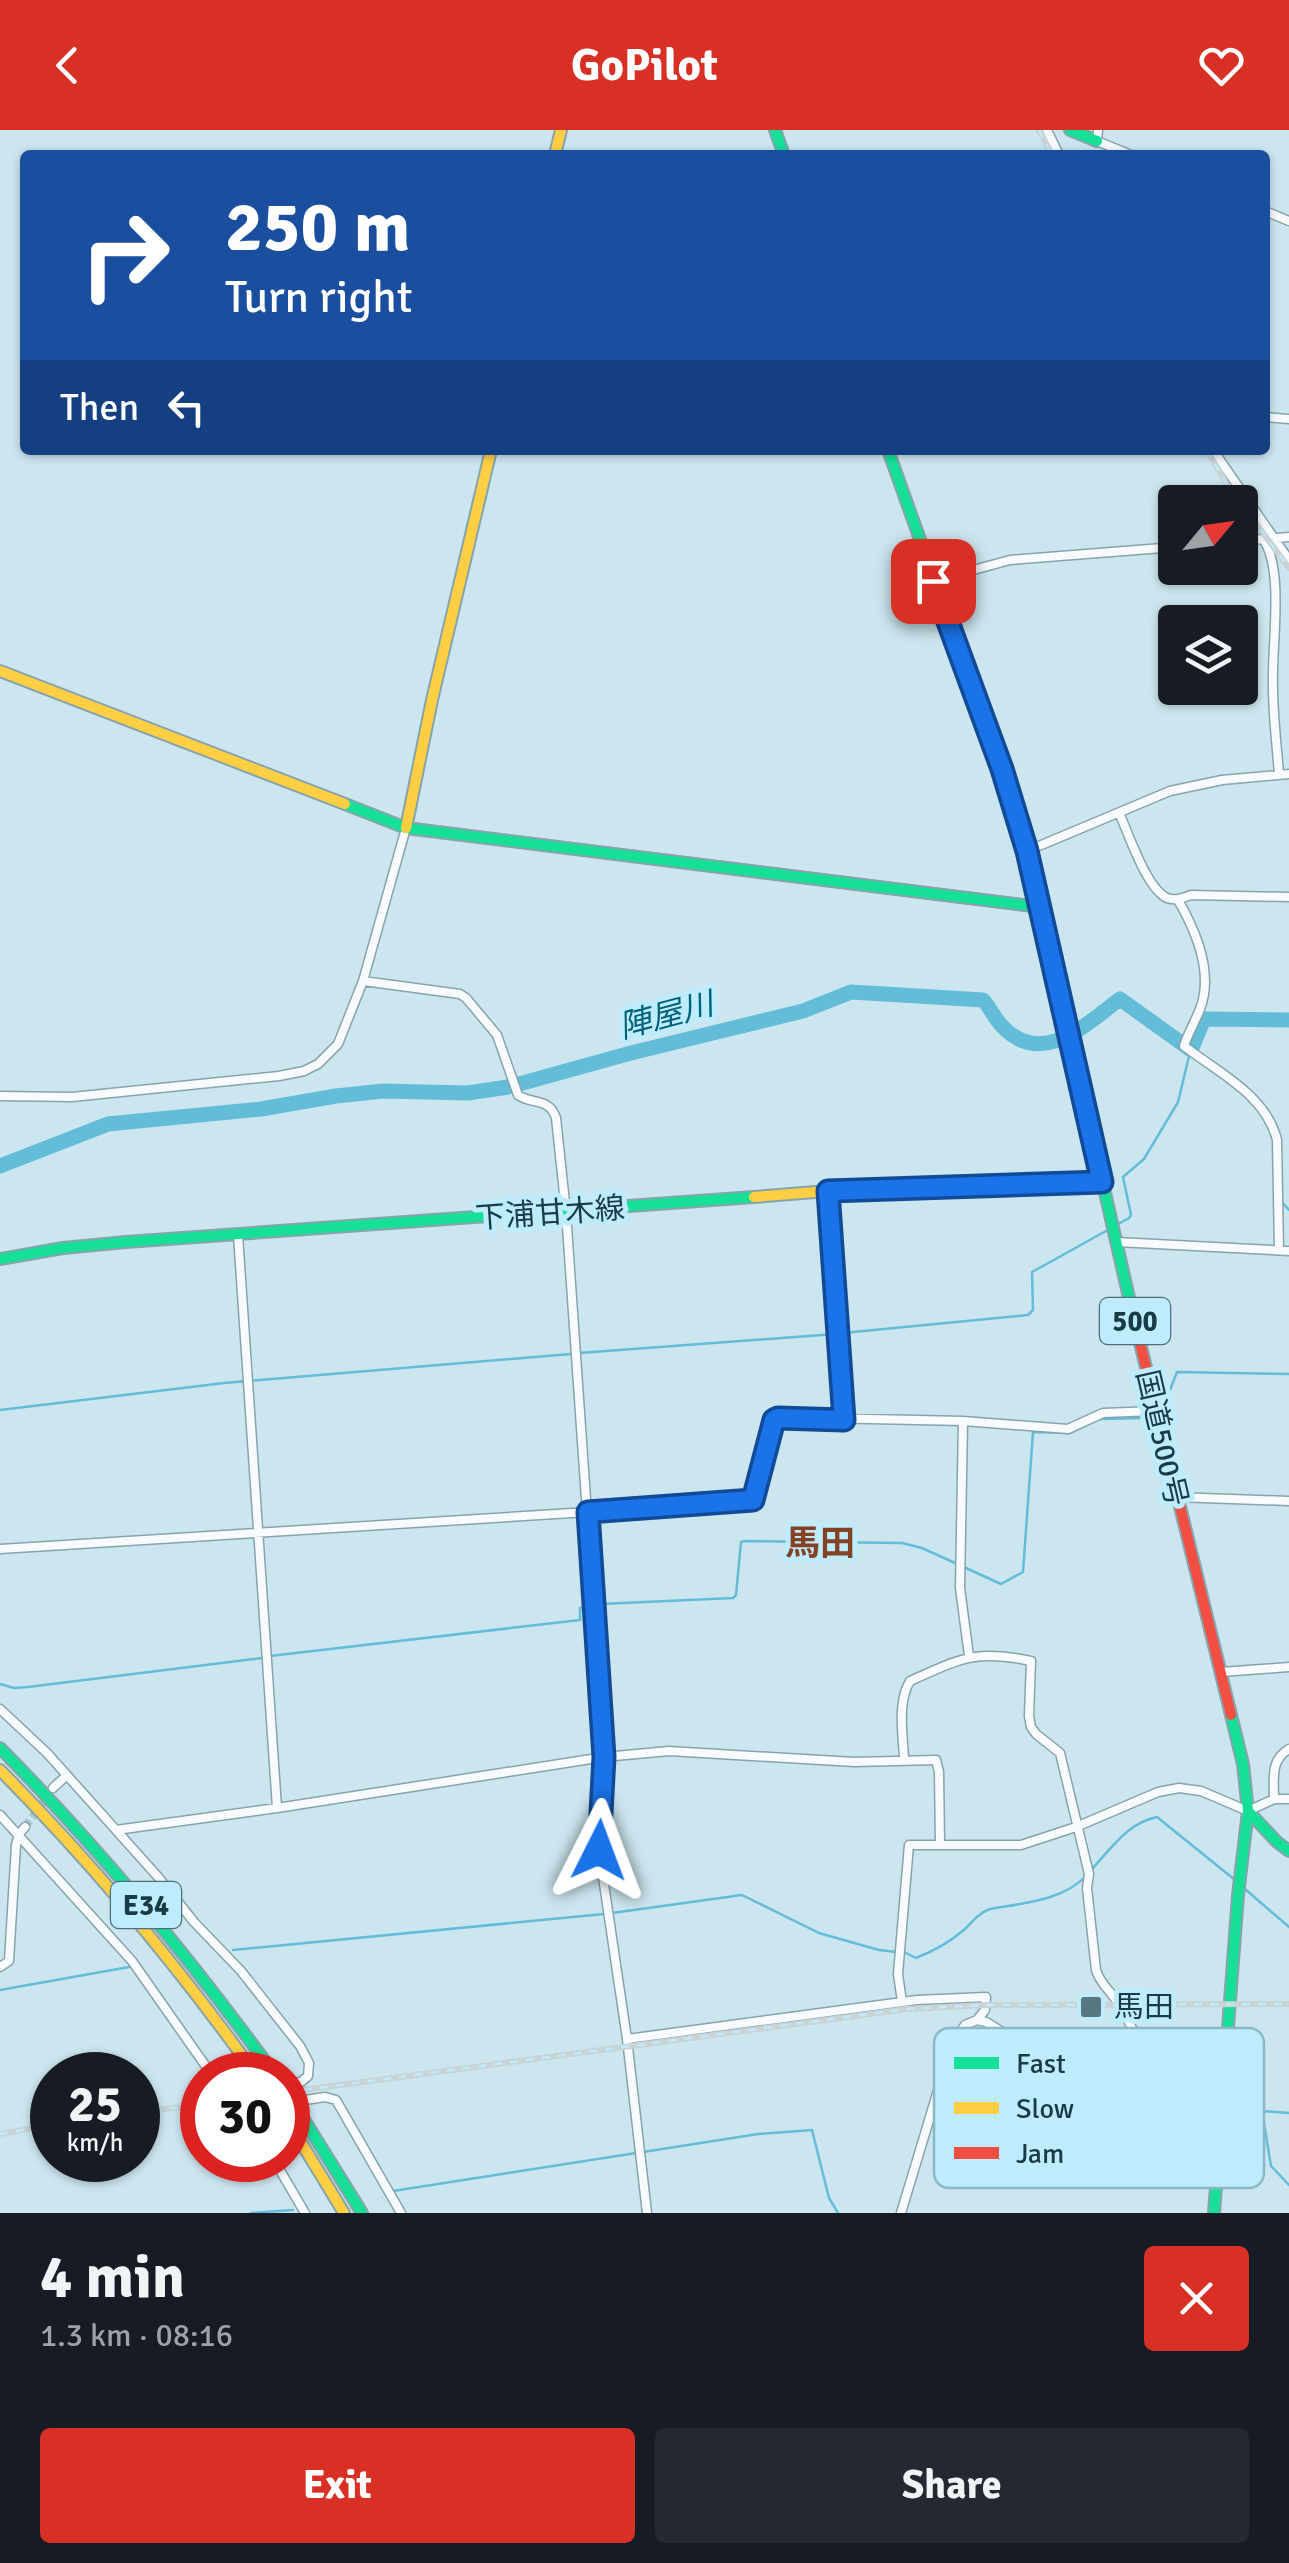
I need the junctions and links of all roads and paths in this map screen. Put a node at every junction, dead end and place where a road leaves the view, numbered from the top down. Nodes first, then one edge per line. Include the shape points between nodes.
1 (1070, 130) edge
2 (1098, 136) edge
3 (1122, 150) edge
4 (490, 455) edge
5 (890, 455) edge
6 (1216, 455) edge
7 (1289, 537) edge
8 (1268, 538) junction
9 (1258, 539) edge
10 (1158, 548) edge
11 (1289, 560) edge
12 (933, 581) junction
13 (0, 671) edge
14 (1284, 775) edge
15 (1119, 813) junction
16 (406, 828) junction
17 (1027, 851) junction
18 (1289, 897) edge
19 (1178, 900) junction
20 (1040, 907) junction
21 (363, 981) junction
22 (0, 1096) edge
23 (1102, 1182) junction
24 (828, 1191) junction
25 (566, 1212) junction
26 (238, 1235) junction
27 (1117, 1242) junction
28 (1284, 1250) edge
29 (0, 1259) edge
30 (1155, 1411) junction
31 (844, 1420) junction
32 (963, 1421) junction
33 (1176, 1497) junction
34 (1289, 1501) edge
35 (588, 1512) junction
36 (258, 1534) junction
37 (0, 1549) edge
38 (968, 1656) junction
39 (1289, 1668) edge
40 (1221, 1672) junction
41 (0, 1708) edge
42 (0, 1748) edge
43 (1289, 1749) edge
44 (604, 1757) junction
45 (904, 1759) junction
46 (0, 1770) edge
47 (66, 1776) junction
48 (53, 1788) tunnel mouth
49 (1274, 1799) junction
50 (1289, 1799) edge
51 (277, 1808) junction
52 (1248, 1811) junction
53 (0, 1816) edge
54 (1076, 1827) junction
55 (116, 1830) junction
56 (22, 1831) junction
57 (940, 1844) junction
58 (1289, 1851) edge
59 (0, 1967) edge
60 (902, 2002) junction
61 (977, 2020) junction
62 (962, 2028) edge
63 (996, 2028) edge
64 (1131, 2028) edge
65 (1227, 2028) edge
66 (627, 2039) junction
67 (196, 2052) edge
68 (240, 2052) edge
69 (259, 2052) edge
70 (303, 2052) edge
71 (310, 2099) edge
72 (934, 2104) edge
73 (310, 2131) edge
74 (310, 2157) edge
75 (287, 2182) edge
76 (1216, 2188) edge
77 (305, 2213) edge
78 (344, 2213) edge
79 (362, 2213) edge
80 (400, 2213) edge
81 (647, 2213) edge
82 (901, 2213) edge
83 (1214, 2213) edge

1 - 2 main road
2 - 3 street
4 - 16 main road
5 - 12 main road, 国道500号 / 500
6 - 8 street
7 - 8 street
8 - 9 street
8 - 11 street
8 - 14 street via 1275,574 1272,688
10 - 12 street via 1010,560
12 - 17 main road, 国道500号 / 500
13 - 16 main road
14 - 15 street via 1198,784
15 - 17 street
15 - 19 street via 1152,885
16 - 20 main road
16 - 21 street
17 - 20 main road, 国道500号 / 500
18 - 19 street
19 - 28 street via 1206,985 1184,1046 1245,1091 1273,1123
20 - 23 main road, 国道500号 / 500
21 - 22 street via 338,1044 304,1072 72,1097
21 - 25 street via 466,998 497,1035 518,1095 554,1112
23 - 24 main road, 下浦甘木線
23 - 27 main road, 国道500号 / 500
24 - 25 main road, 下浦甘木線
24 - 31 street
25 - 26 main road, 下浦甘木線
25 - 35 street
26 - 29 main road, 下浦甘木線
26 - 36 street
27 - 28 street
27 - 30 main road, 国道500号 / 500
30 - 32 street via 1103,1413 1068,1428
30 - 33 main road, 国道500号 / 500
31 - 32 street
31 - 35 street via 774,1420 753,1500
32 - 38 street via 960,1588
33 - 34 street
33 - 40 main road, 国道500号 / 500
35 - 36 street
35 - 44 street
36 - 37 street
36 - 51 street
38 - 45 street via 906,1686
38 - 54 street via 1031,1661 1031,1727 1060,1753
39 - 40 street
40 - 52 main road, 国道500号 / 500
41 - 47 street
42 - 69 main road, E34 via 118,1872
43 - 49 street via 1276,1760
44 - 45 street via 669,1751
44 - 51 street
44 - 66 street via 599,1850
45 - 57 street via 936,1760
46 - 68 main road, E34 via 156,1941
47 - 48 street
47 - 55 street
49 - 50 street
49 - 52 street
51 - 55 street
52 - 54 street via 1180,1788
52 - 58 main road
52 - 65 main road, 国道500号 / 500
53 - 56 street
54 - 57 street via 1021,1846
54 - 64 street via 1089,1874 1096,1970
55 - 70 street
56 - 59 street via 9,1961
56 - 67 street via 132,1961
57 - 60 street via 909,1845 898,1974
60 - 61 street via 986,1996
60 - 66 street
61 - 62 street
61 - 63 street
66 - 81 street
71 - 80 street via 336,2100
72 - 82 street
73 - 79 main road
74 - 78 main road
75 - 77 street
76 - 83 main road, 国道500号 / 500

